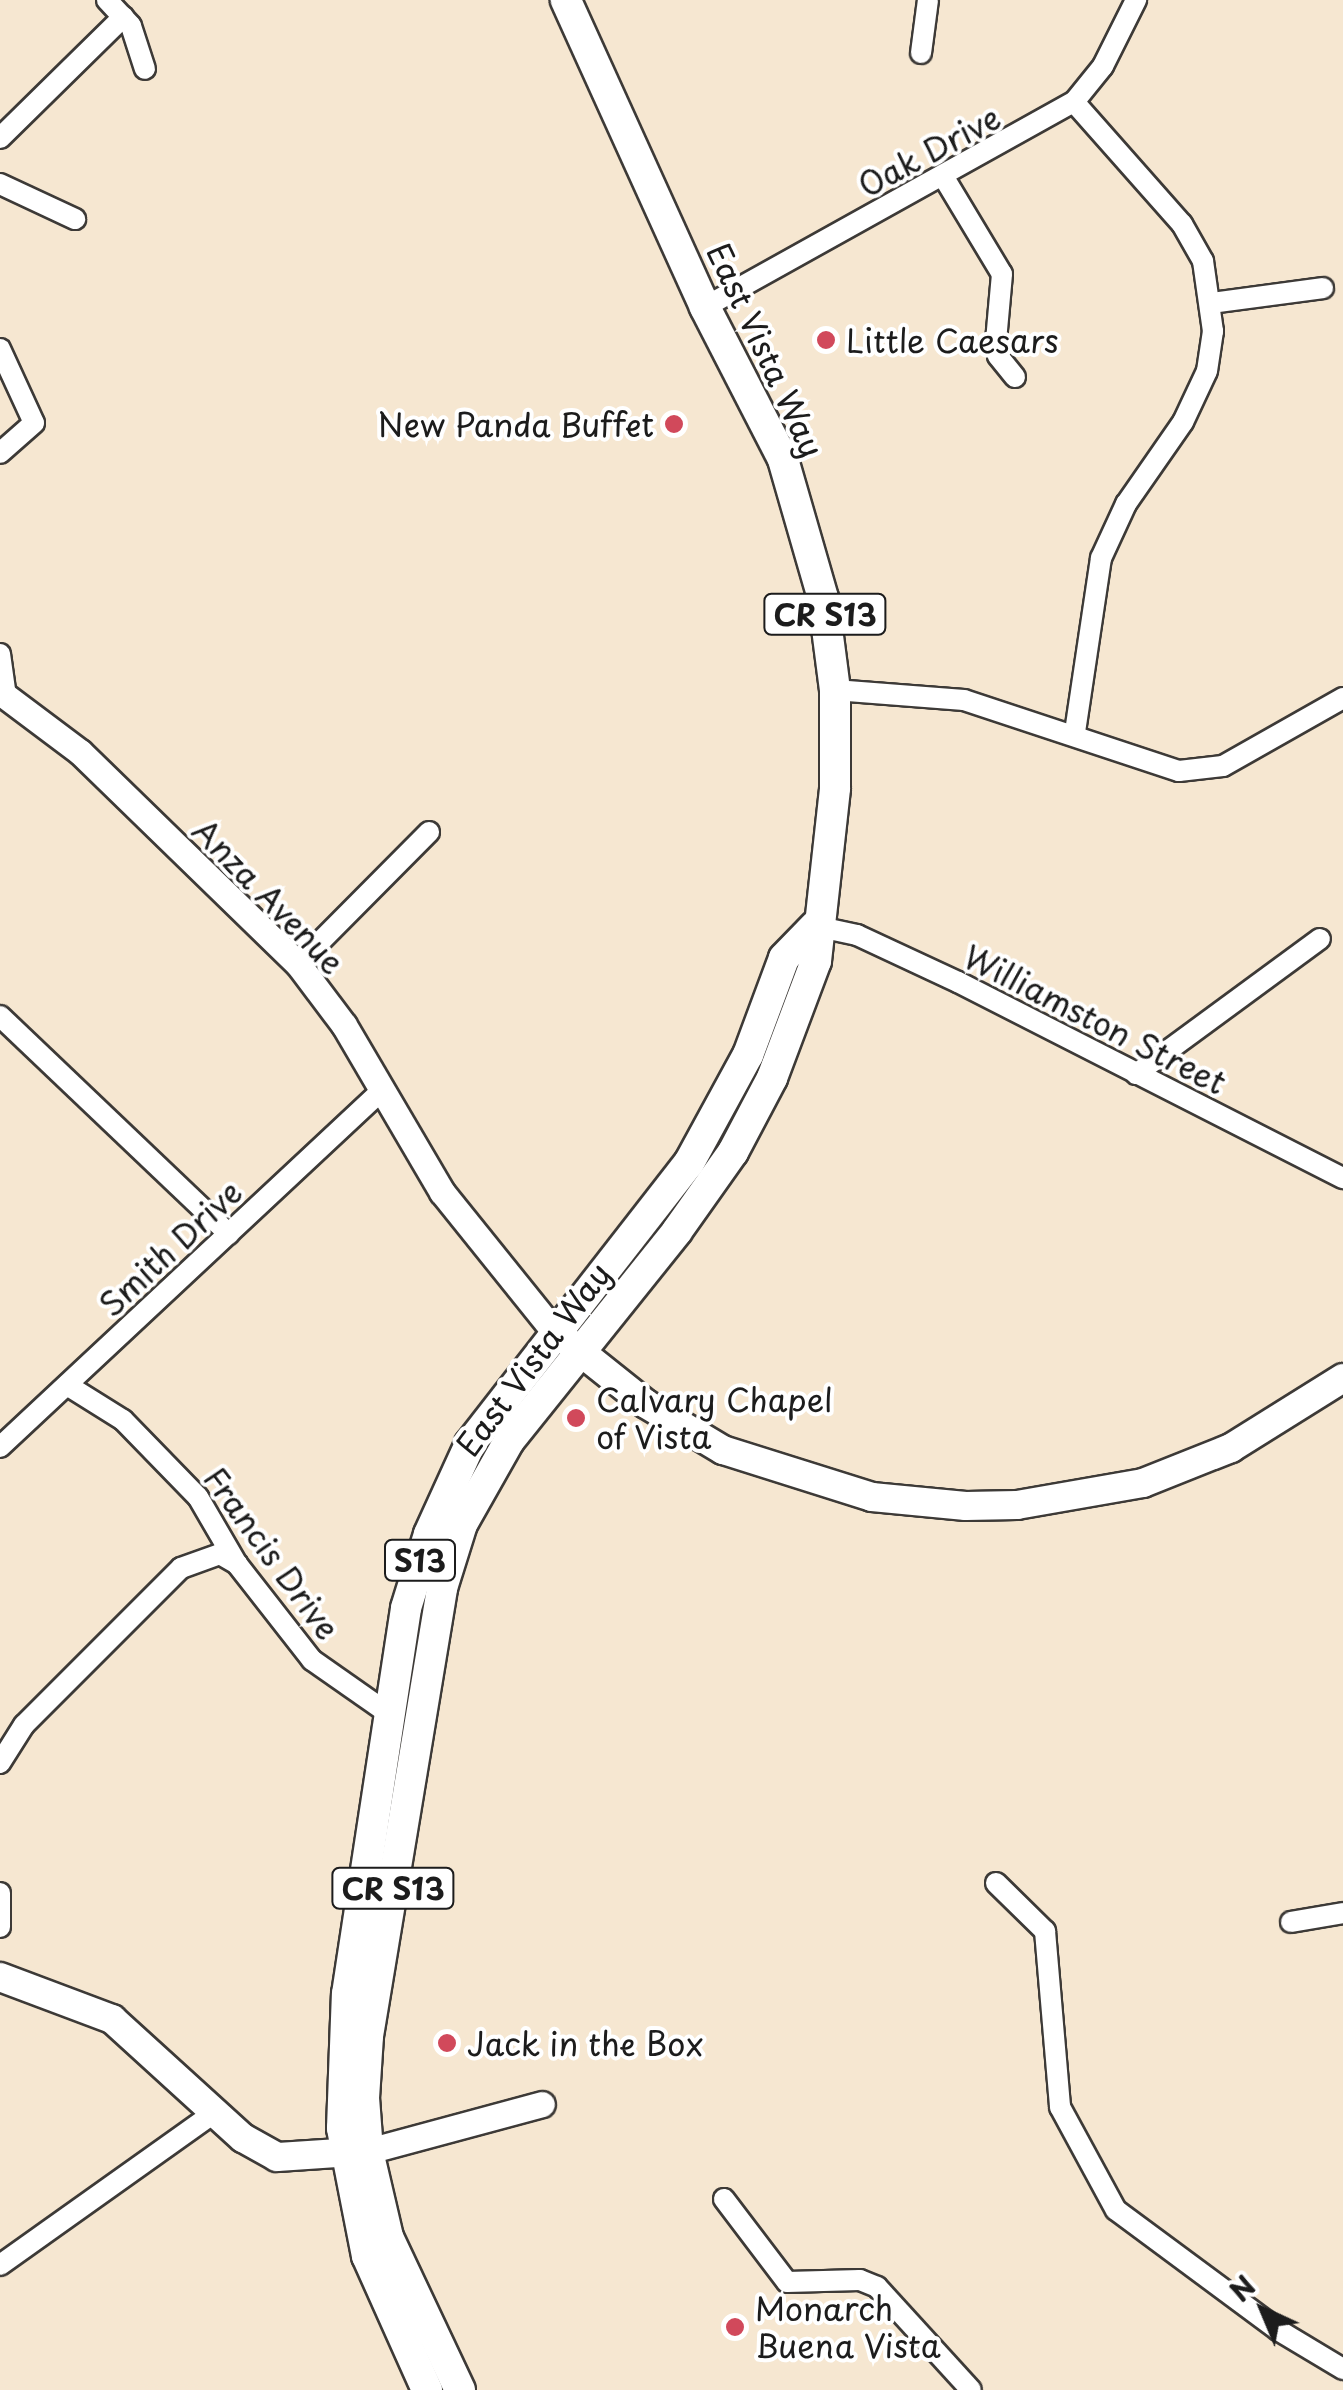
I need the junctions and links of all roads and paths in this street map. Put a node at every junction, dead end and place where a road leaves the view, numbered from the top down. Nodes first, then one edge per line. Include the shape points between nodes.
1 (108, 0) edge
2 (566, 0) edge
3 (928, 0) edge
4 (1136, 0) edge
5 (122, 17) junction
6 (921, 53) dead end
7 (145, 70) dead end
8 (1074, 102) junction
9 (0, 138) edge
10 (943, 176) junction
11 (0, 184) edge
12 (76, 219) dead end
13 (1324, 288) dead end
14 (1211, 303) junction
15 (705, 308) junction
16 (0, 349) edge
17 (1016, 376) dead end
18 (0, 453) edge
19 (0, 654) edge
20 (835, 690) junction
21 (2, 692) edge
22 (1343, 698) edge
23 (1075, 732) junction
24 (429, 832) dead end
25 (816, 926) junction
26 (1320, 939) dead end
27 (298, 964) junction
28 (0, 1016) edge
29 (1136, 1074) junction
30 (379, 1092) junction
31 (1343, 1178) edge
32 (229, 1234) junction
33 (554, 1330) junction
34 (579, 1350) junction
35 (1343, 1378) edge
36 (66, 1385) junction
37 (0, 1446) edge
38 (237, 1564) junction
39 (400, 1638) junction
40 (389, 1714) junction
41 (0, 1763) edge
42 (409, 1783) junction
43 (996, 1884) dead end
44 (0, 1894) edge
45 (1343, 1913) edge
46 (1291, 1922) dead end
47 (0, 1927) edge
48 (0, 1977) edge
49 (542, 2104) dead end
50 (214, 2113) junction
51 (357, 2152) junction
52 (724, 2199) dead end
53 (0, 2265) edge
54 (1343, 2369) edge
55 (427, 2390) edge
56 (460, 2390) edge
57 (971, 2390) edge

1 - 5 street
2 - 15 main road, East Vista Way / CR S13
3 - 6 street
4 - 8 street, Oak Drive via 1103,66
5 - 7 street
5 - 9 street
8 - 10 street, Oak Drive
8 - 14 street via 1182,224 1203,261
10 - 15 street, Oak Drive
10 - 17 street via 1002,274 998,356
11 - 12 street
13 - 14 street
14 - 23 street via 1207,371 1101,558
15 - 20 main road, East Vista Way / CR S13 via 783,458 823,598
16 - 18 street via 34,423
19 - 21 street
20 - 23 street via 964,700
20 - 25 main road, East Vista Way / CR S13 via 835,788
21 - 27 street, Anza Avenue via 80,752
22 - 23 street via 1222,766 1180,771
24 - 27 street
25 - 29 street, Williamston Street via 872,942
25 - 33 main road, East Vista Way via 784,958 748,1055 689,1162
25 - 34 main road, East Vista Way / CR S13 via 816,961 794,1027 733,1152
26 - 29 street
27 - 30 street, Anza Avenue via 344,1025
28 - 32 street
29 - 31 street, Williamston Street
30 - 32 street, Smith Drive
30 - 33 street, Anza Avenue via 442,1192
32 - 36 street, Smith Drive
33 - 34 main road
33 - 39 main road, East Vista Way / S13 via 486,1419 429,1534
34 - 35 main road via 646,1404 722,1450 872,1497 966,1506 1017,1505 1143,1483 1231,1448
34 - 42 main road, East Vista Way / CR S13 via 509,1440 462,1524 426,1660
36 - 37 street, Smith Drive
36 - 38 street, Francis Drive via 123,1420 198,1497
38 - 40 street, Francis Drive via 312,1660
38 - 41 street via 220,1554 181,1568 24,1724
39 - 40 main road, East Vista Way / S13
39 - 42 main road via 407,1679 394,1774
40 - 51 main road, East Vista Way / S13 via 346,2012
42 - 51 main road, East Vista Way / CR S13 via 368,2036
43 - 54 street via 1046,1931 1060,2107 1116,2210 1278,2330
44 - 47 street
45 - 46 street
48 - 50 main road via 112,2019
49 - 51 street
50 - 51 main road via 277,2157
50 - 53 street
51 - 55 main road, East Vista Way / S13 via 366,2256
51 - 56 main road, East Vista Way / CR S13 via 398,2263
52 - 57 street via 787,2282 860,2280 877,2287

